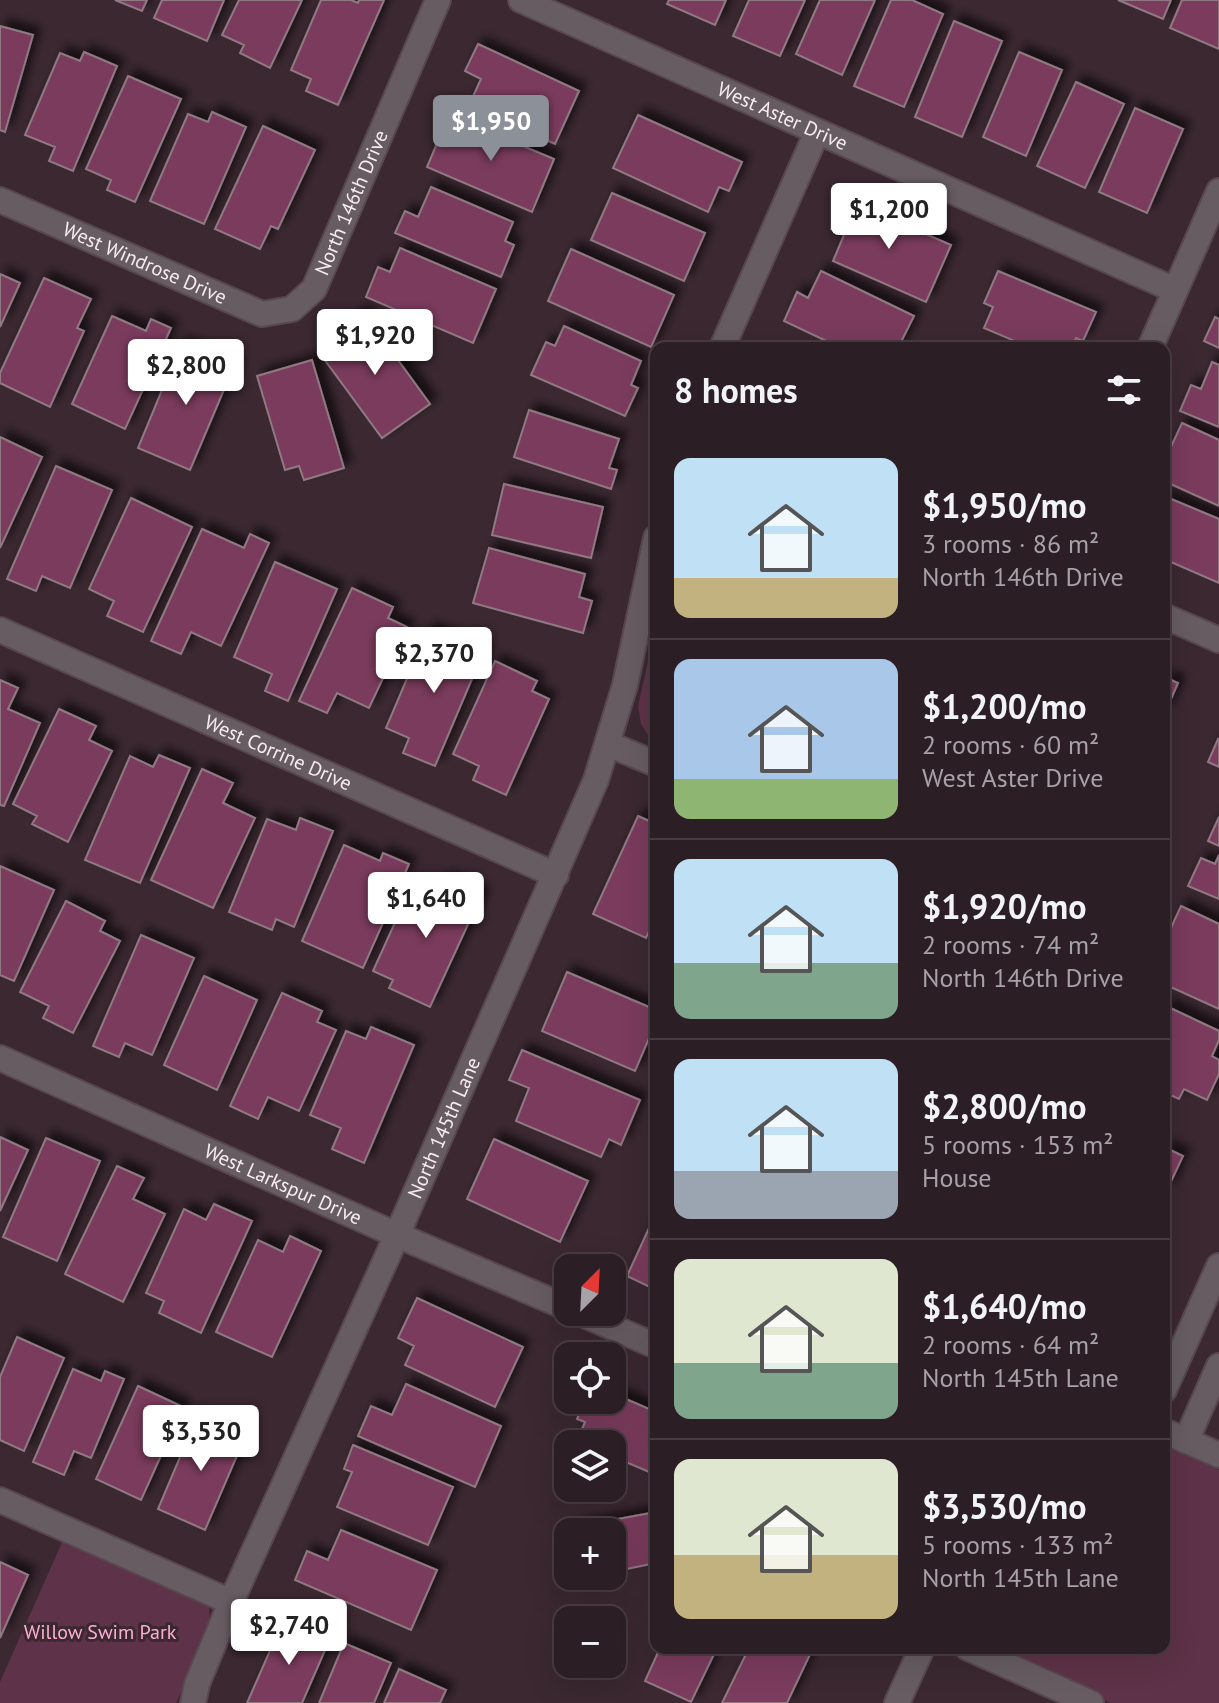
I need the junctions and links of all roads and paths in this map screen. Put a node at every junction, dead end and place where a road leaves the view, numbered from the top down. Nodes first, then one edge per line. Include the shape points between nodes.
1 (438, 0) edge
2 (521, 0) edge
3 (817, 132) junction
4 (1219, 191) edge
5 (0, 200) edge
6 (1175, 290) junction
7 (292, 309) joint
8 (725, 342) edge
9 (1153, 342) edge
10 (650, 566) edge
11 (1170, 619) edge
12 (0, 630) edge
13 (1219, 640) edge
14 (608, 744) junction
15 (650, 762) edge
16 (556, 875) junction
17 (0, 1058) edge
18 (397, 1235) junction
19 (1219, 1266) edge
20 (554, 1302) edge
21 (610, 1326) edge
22 (650, 1343) edge
23 (1219, 1366) edge
24 (1170, 1376) edge
25 (1175, 1436) edge
26 (1219, 1455) edge
27 (0, 1500) edge
28 (231, 1602) junction
29 (919, 1654) edge
30 (981, 1654) edge
31 (193, 1703) edge
32 (897, 1703) edge
33 (1091, 1703) edge

1 - 7 street, North 146th Drive via 314,289
2 - 3 street, West Aster Drive
3 - 6 street, West Aster Drive
3 - 8 street
4 - 6 street
5 - 7 street, West Windrose Drive via 262,314
6 - 9 street
10 - 14 street, North 145th Lane
11 - 13 street
12 - 16 street, West Corrine Drive
14 - 15 street
14 - 16 street, North 145th Lane
16 - 18 street, North 145th Lane
17 - 18 street, West Larkspur Drive
18 - 20 street, West Larkspur Drive
18 - 28 street, North 145th Lane
19 - 24 street
21 - 22 street
23 - 25 street
25 - 26 street
27 - 28 street
28 - 31 street, North 145th Lane
29 - 32 street
30 - 33 street

